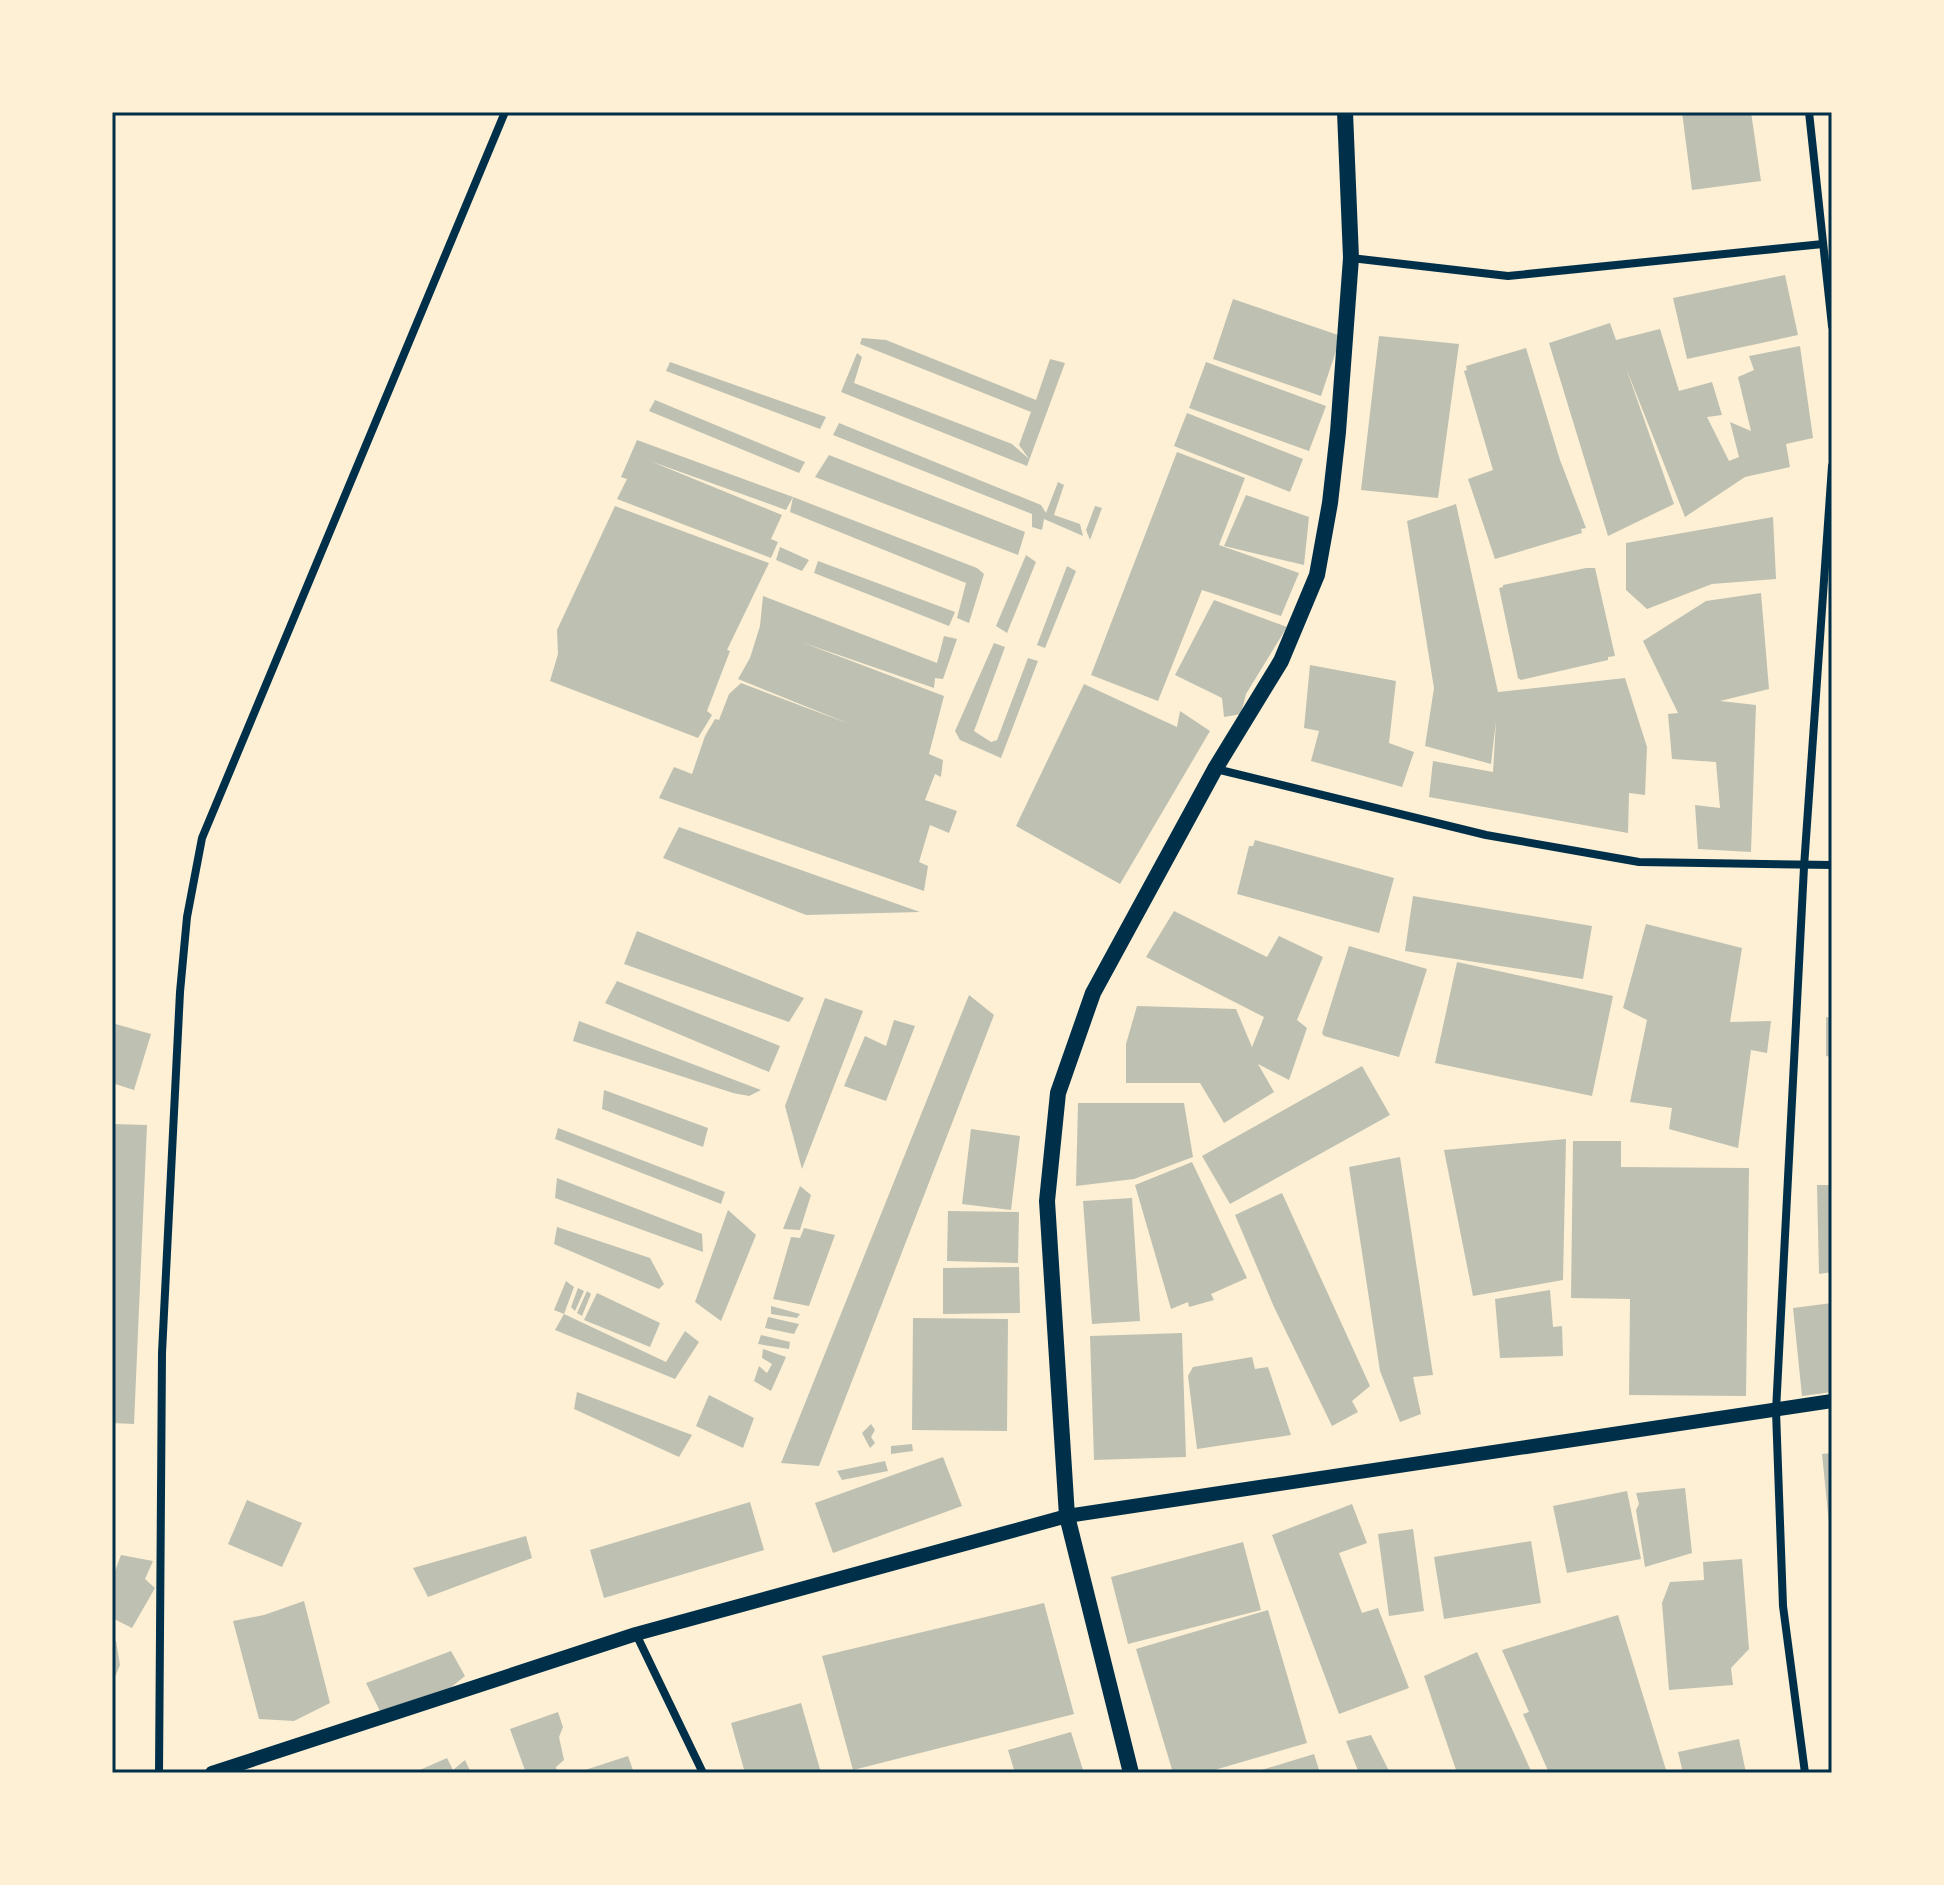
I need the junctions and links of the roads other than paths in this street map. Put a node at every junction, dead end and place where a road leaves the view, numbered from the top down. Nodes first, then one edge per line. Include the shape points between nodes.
1 (505, 112) edge
2 (1345, 112) edge
3 (1809, 112) edge
4 (1823, 244) junction
5 (1351, 258) junction
6 (1832, 326) edge
7 (1832, 466) edge
8 (1215, 769) junction
9 (1832, 865) edge
10 (1804, 867) junction
11 (1832, 1401) edge
12 (1776, 1411) junction
13 (1067, 1516) junction
14 (636, 1634) junction
15 (159, 1773) edge
16 (212, 1773) edge
17 (703, 1773) edge
18 (1131, 1773) edge
19 (1805, 1773) edge

1 - 15 street via 202,838 180,992 162,1353
2 - 5 main road
3 - 4 street
4 - 5 street via 1508,276
4 - 6 street
5 - 8 main road via 1334,475 1317,575 1281,661
7 - 10 street
8 - 10 street via 1486,835 1639,862
8 - 13 main road via 1093,993 1058,1093 1047,1201
9 - 10 street
10 - 12 street
11 - 12 street
12 - 13 street
12 - 19 street via 1783,1606
13 - 14 street
13 - 18 main road
14 - 16 street
14 - 17 street

